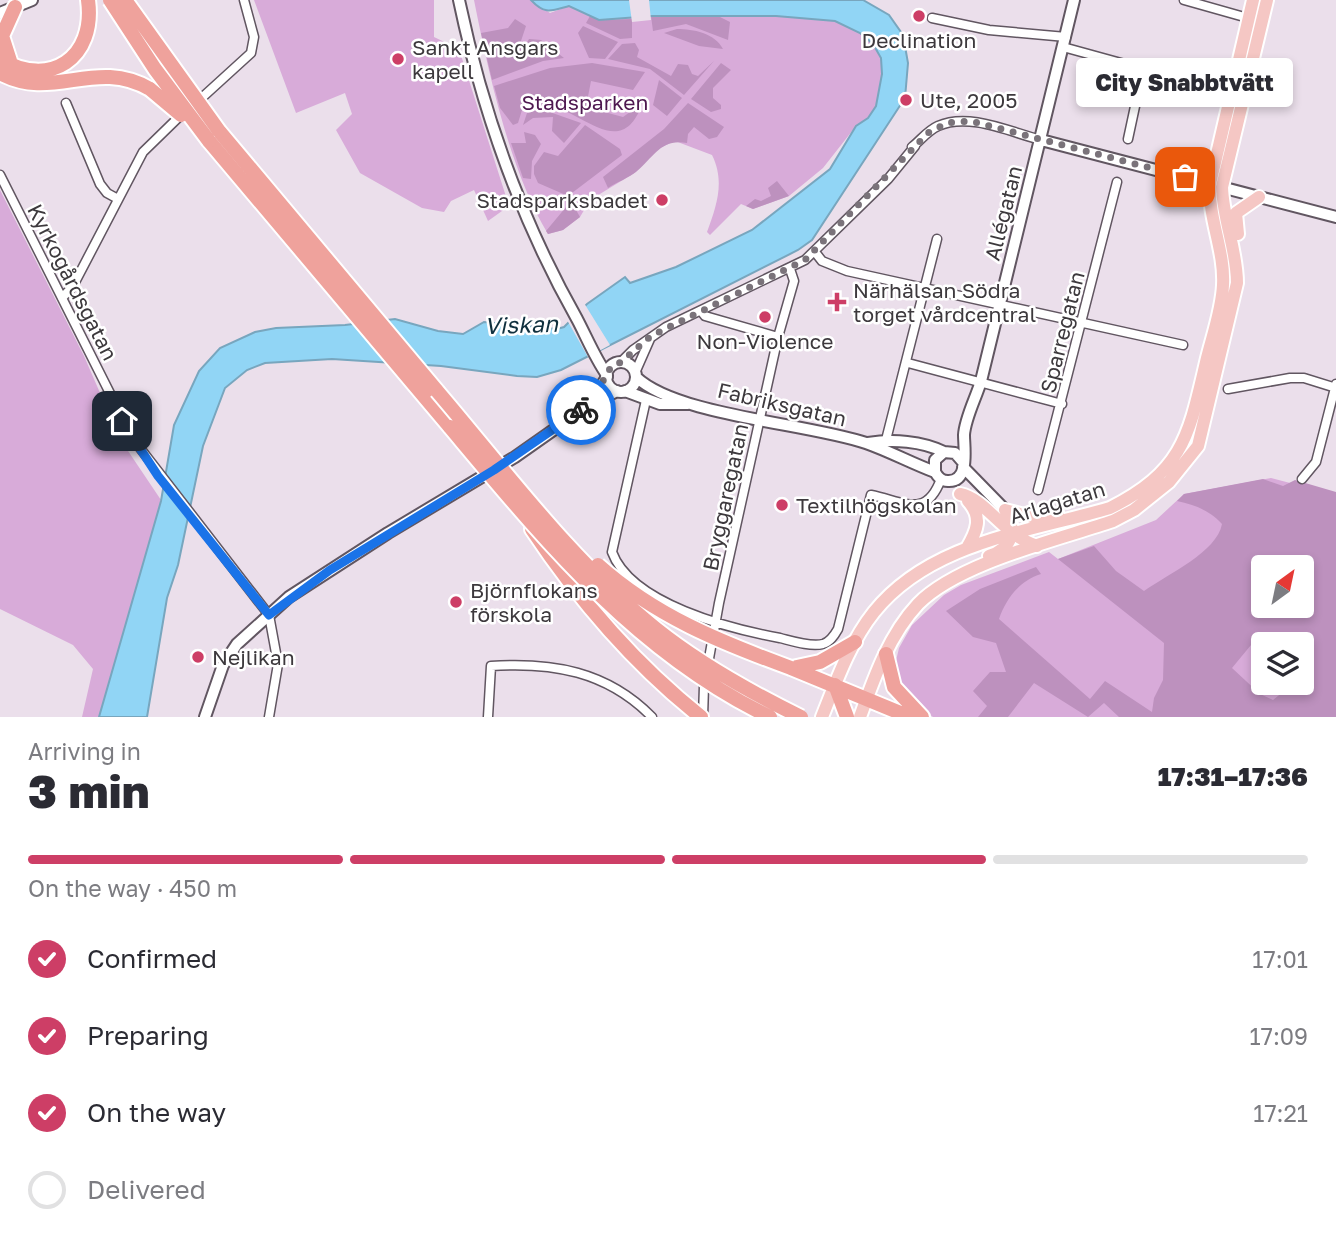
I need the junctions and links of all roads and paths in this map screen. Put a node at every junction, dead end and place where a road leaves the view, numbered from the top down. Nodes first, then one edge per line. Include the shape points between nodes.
1 (32, 0) edge
2 (88, 0) edge
3 (110, 0) edge
4 (125, 0) edge
5 (244, 0) edge
6 (459, 0) edge
7 (1074, 0) edge
8 (1184, 0) edge
9 (1253, 0) edge
10 (1267, 0) edge
11 (15, 7) junction
12 (0, 13) edge
13 (932, 18) dead end
14 (1255, 20) junction
15 (1064, 42) junction
16 (4, 65) edge
17 (1143, 69) junction
18 (1186, 76) dead end
19 (66, 103) dead end
20 (214, 136) junction
21 (1128, 139) dead end
22 (1041, 140) junction
23 (0, 175) edge
24 (1117, 183) dead end
25 (1216, 185) junction
26 (1259, 197) junction
27 (118, 199) junction
28 (1336, 217) edge
29 (937, 239) dead end
30 (815, 252) junction
31 (1236, 255) junction
32 (790, 269) junction
33 (925, 286) junction
34 (62, 298) junction
35 (1000, 303) junction
36 (701, 311) junction
37 (1083, 322) junction
38 (651, 336) junction
39 (778, 337) junction
40 (1183, 345) dead end
41 (593, 348) junction
42 (620, 363) junction
43 (908, 363) junction
44 (636, 375) junction
45 (607, 376) junction
46 (981, 381) junction
47 (1336, 387) edge
48 (1227, 389) dead end
49 (621, 391) junction
50 (691, 403) junction
51 (1062, 404) junction
52 (589, 405) junction
53 (644, 406) junction
54 (760, 419) junction
55 (964, 435) junction
56 (886, 440) junction
57 (865, 443) junction
58 (946, 452) junction
59 (963, 464) junction
60 (940, 477) junction
61 (1301, 479) dead end
62 (1038, 490) dead end
63 (960, 494) junction
64 (520, 501) junction
65 (1005, 510) junction
66 (1093, 513) junction
67 (1012, 535) junction
68 (1037, 546) junction
69 (967, 548) junction
70 (953, 576) junction
71 (688, 614) junction
72 (269, 615) junction
73 (716, 623) junction
74 (855, 642) junction
75 (710, 652) junction
76 (886, 654) junction
77 (791, 668) junction
78 (835, 685) junction
79 (867, 697) junction
80 (205, 717) edge
81 (269, 717) edge
82 (488, 717) edge
83 (652, 717) edge
84 (702, 717) edge
85 (770, 717) edge
86 (801, 717) edge
87 (822, 717) edge
88 (847, 717) edge
89 (860, 717) edge
90 (910, 717) edge
91 (922, 717) edge

1 - 11 street
2 - 16 highway via 88,30 80,48 55,70 33,72
3 - 20 highway, bridge via 155,69
4 - 20 highway, bridge
5 - 27 street via 254,37 251,53 153,140
6 - 41 street via 502,160 530,229
7 - 15 street, Allégatan
8 - 14 street
9 - 14 main road
10 - 14 main road
11 - 12 street
11 - 16 highway via 2,36
13 - 15 street
14 - 25 main road
15 - 17 street
15 - 22 street, Allégatan
16 - 20 highway, bridge via 33,84 125,77 150,89
17 - 18 street
17 - 21 street
19 - 27 street via 100,184
20 - 64 highway, bridge via 405,374
20 - 64 highway, bridge via 421,371
22 - 25 street
22 - 30 street via 965,121 936,127
22 - 35 street, Allégatan
23 - 34 street, Kyrkogårdsgatan
24 - 37 street, Sparregatan
25 - 26 street
25 - 31 main road, Arlagatan
25 - 66 main road, Arlagatan via 1209,204 1223,283 1186,441 1142,489
26 - 28 street
26 - 31 main road via 1236,213
27 - 34 street via 73,286
29 - 33 street
30 - 32 street
30 - 33 street via 822,261 847,271
31 - 68 main road, Arlagatan via 1234,305 1201,434 1187,463 1134,510
32 - 36 street
32 - 39 street, Bryggaregatan via 794,281
33 - 35 street
33 - 43 street
34 - 72 street, Kyrkogårdsgatan via 122,421 158,476
35 - 37 street
35 - 46 street, Allégatan
36 - 38 street
36 - 39 street
37 - 40 street
37 - 51 street, Sparregatan
38 - 42 street
38 - 44 street
39 - 54 street, Bryggaregatan
41 - 42 street
41 - 45 street
42 - 44 street via 631,366
42 - 45 street via 611,367
43 - 46 street
43 - 56 street
44 - 49 street via 633,386
44 - 50 street, Fabriksgatan via 656,391
45 - 49 street via 610,387
45 - 52 street
46 - 51 street
46 - 55 street, Allégatan
47 - 48 street via 1290,378
47 - 61 street via 1316,462
49 - 52 street
49 - 53 street, Fabriksgatan
50 - 53 street, Fabriksgatan
50 - 54 street, Fabriksgatan
51 - 62 street, Sparregatan
52 - 72 street via 494,470 289,597
53 - 71 street via 612,552 615,562 638,583
54 - 57 street, Fabriksgatan
54 - 73 street, Bryggaregatan
55 - 58 street, Allégatan
55 - 59 street, Allégatan
56 - 57 street, Fabriksgatan
56 - 58 street, Fabriksgatan
57 - 60 street, Fabriksgatan
58 - 59 street via 955,453
58 - 60 street via 935,460
59 - 60 street via 957,478
59 - 65 street
60 - 63 street, Fabriksgatan
60 - 73 street via 926,503 871,495 832,639 823,644 807,643
63 - 67 main road via 977,501
63 - 69 main road via 978,517
64 - 77 highway, bridge via 664,614
64 - 84 highway, bridge via 572,589 648,673
64 - 85 highway, bridge via 584,581 649,640 719,690
64 - 86 highway, bridge via 657,630 725,677
65 - 66 main road via 1032,517
65 - 67 main road
66 - 67 main road, Arlagatan
67 - 68 main road
67 - 69 main road, Arlagatan
67 - 70 main road via 1001,552
68 - 70 main road, Arlagatan
69 - 74 main road, Arlagatan via 935,562 900,586 874,612
70 - 76 main road, Arlagatan via 910,613
71 - 73 street
71 - 75 street
72 - 80 street via 223,665
72 - 81 street via 278,664
73 - 75 street, Bryggaregatan
74 - 77 highway via 820,662
74 - 78 main road, Arlagatan
75 - 84 street, Bryggaregatan
76 - 79 main road, Arlagatan
76 - 91 highway via 894,687
77 - 78 highway
78 - 79 highway
78 - 87 main road, Arlagatan
78 - 88 highway
79 - 89 main road, Arlagatan
79 - 90 highway
82 - 83 street via 491,666 532,663 577,670 626,696

